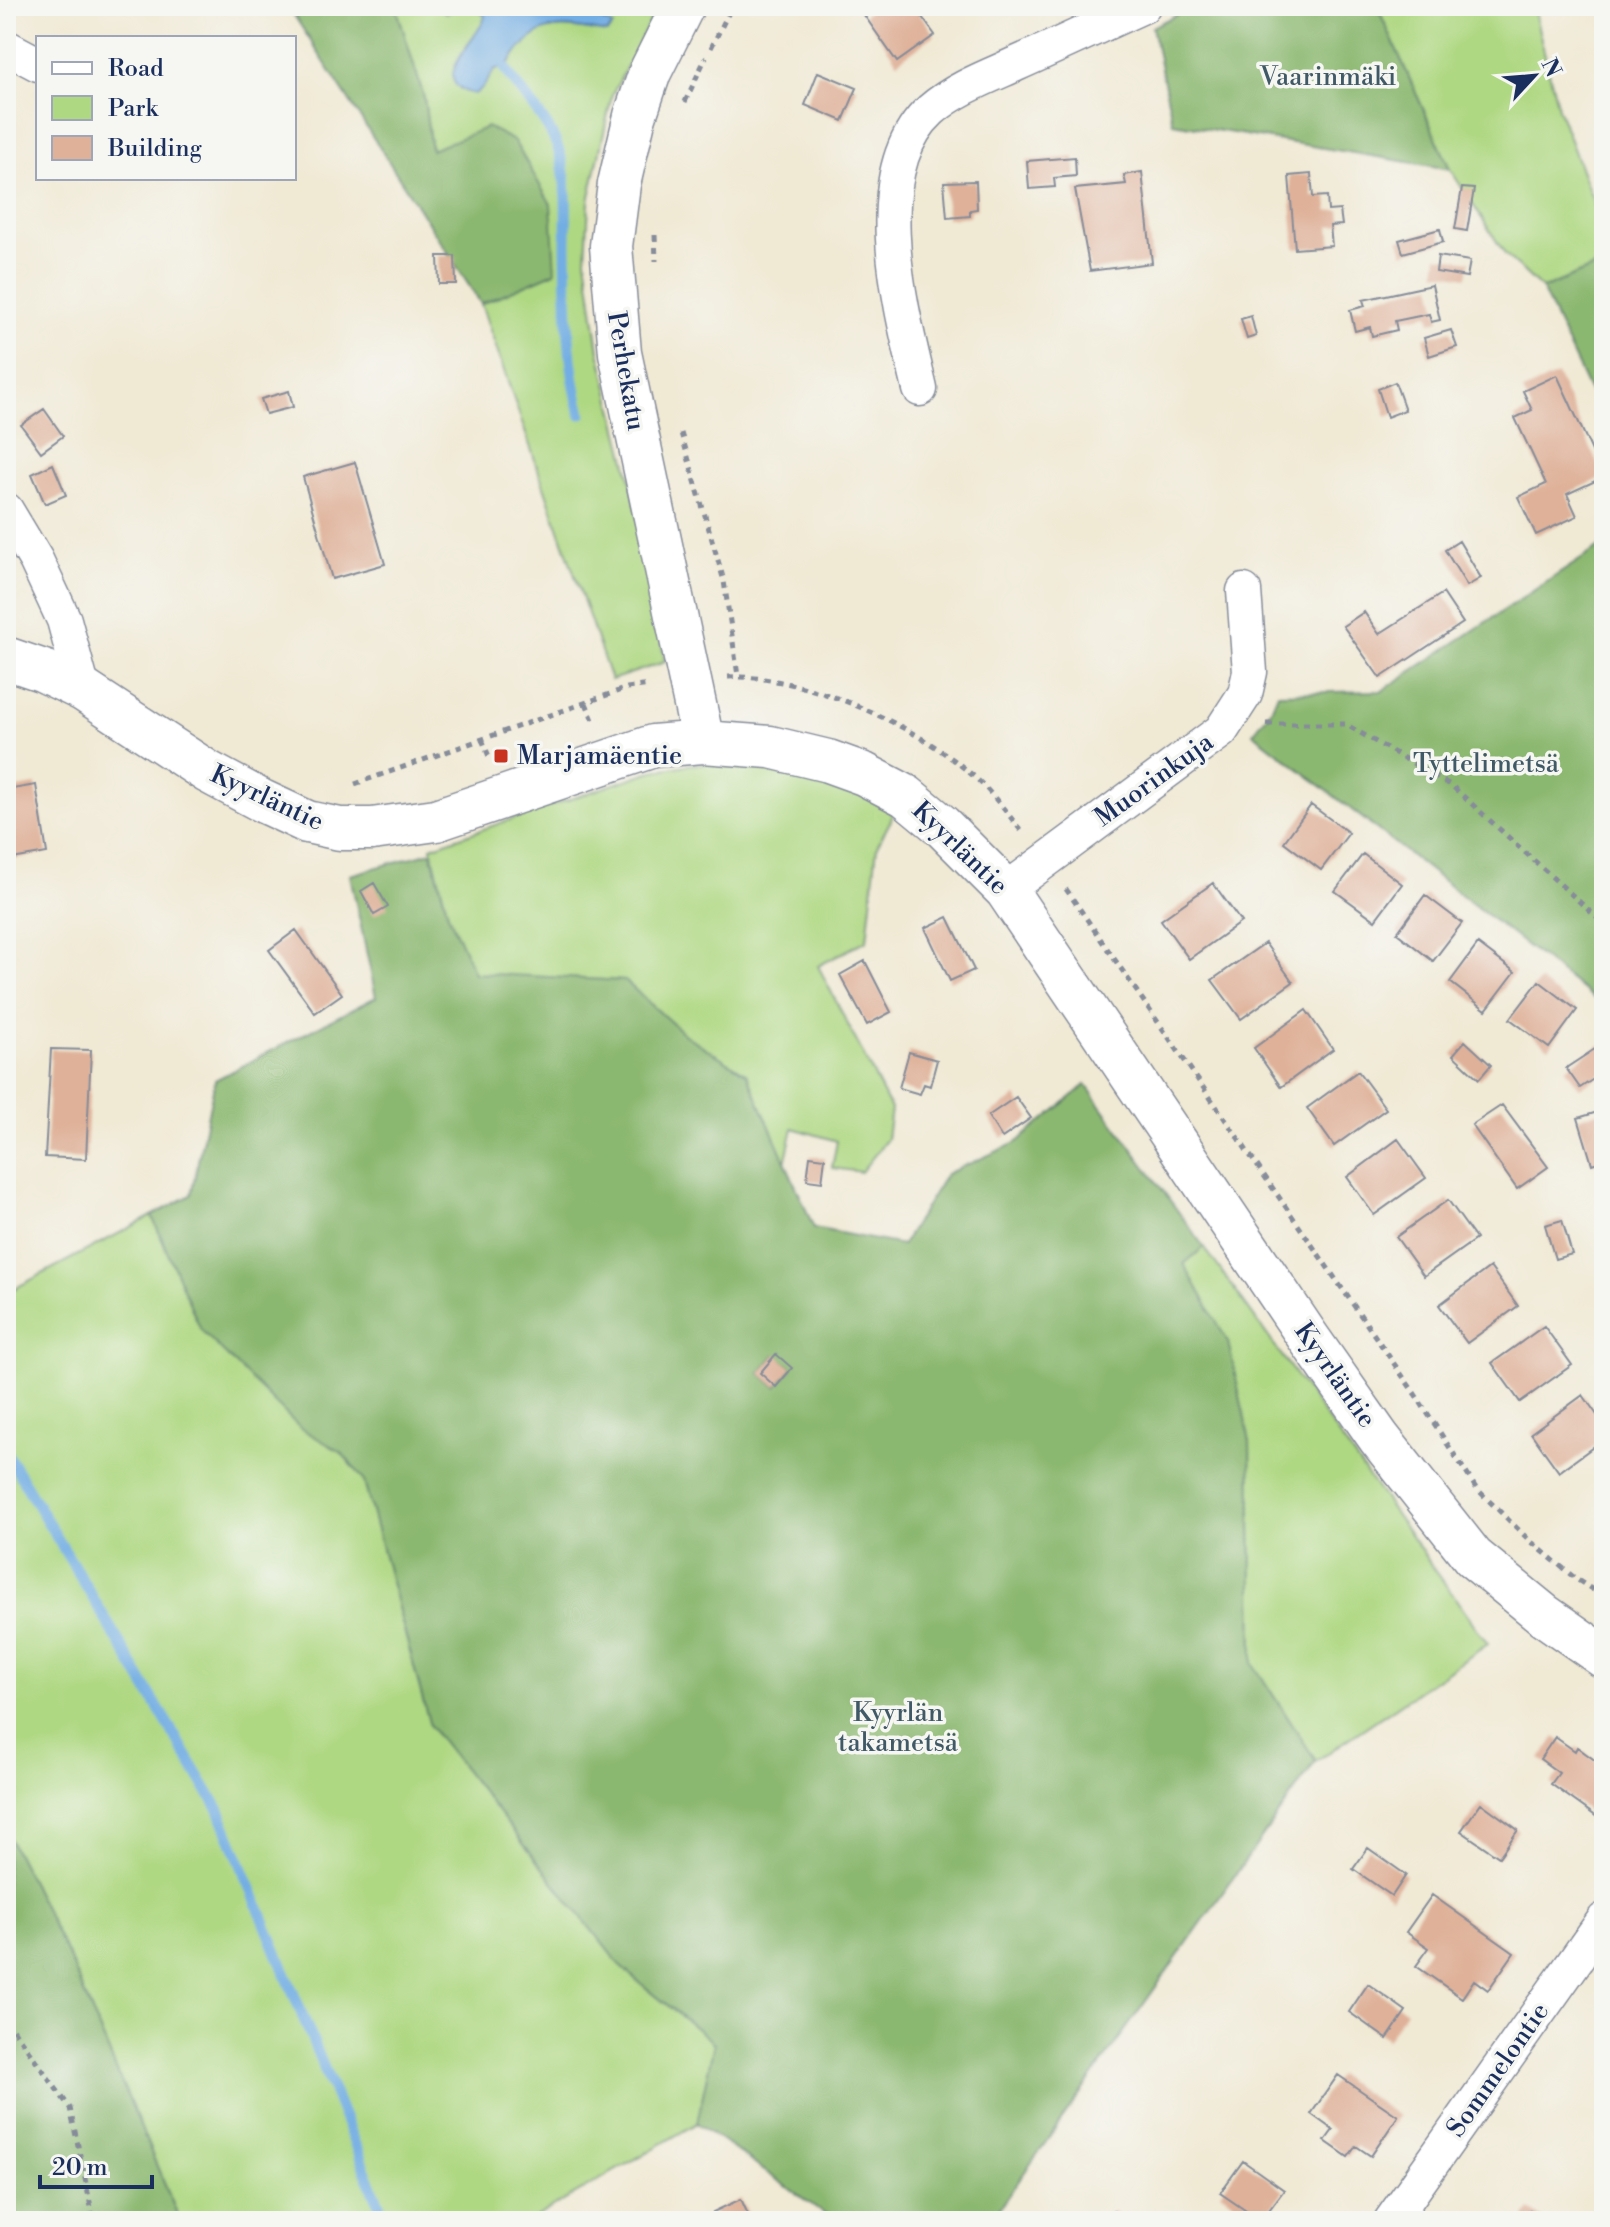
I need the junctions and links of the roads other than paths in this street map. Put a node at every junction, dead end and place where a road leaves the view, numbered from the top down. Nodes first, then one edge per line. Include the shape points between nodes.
1 (683, 6) edge
2 (1143, 6) edge
3 (6, 47) edge
4 (36, 63) edge
5 (920, 389) dead end
6 (6, 510) edge
7 (1244, 591) dead end
8 (6, 658) edge
9 (83, 690) junction
10 (703, 742) junction
11 (1006, 890) junction
12 (1604, 1657) edge
13 (1604, 1920) edge
14 (1391, 2221) edge

1 - 10 street, Perhekatu via 635,116 611,246 620,353
2 - 5 street via 963,88 930,111 910,137 894,198 893,257
3 - 4 street
6 - 9 street via 64,620
7 - 11 street, Muorinkuja via 1250,672 1245,694 1221,731
8 - 9 street, Kyyrläntie
9 - 10 street, Kyyrläntie via 208,772 307,822 340,829 436,820 653,746
10 - 11 street, Kyyrläntie via 770,747 864,774 906,796
11 - 12 street, Kyyrläntie via 1379,1438 1473,1557
13 - 14 street, Sommelontie

